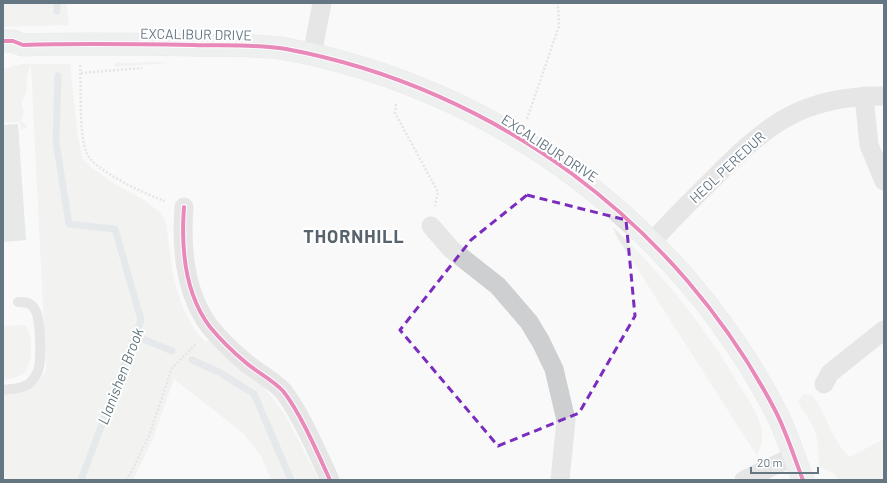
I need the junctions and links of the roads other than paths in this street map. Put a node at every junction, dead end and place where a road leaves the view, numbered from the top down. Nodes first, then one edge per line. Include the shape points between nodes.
1 (322, 3) edge
2 (13, 43) edge
3 (312, 55) junction
4 (3, 56) edge
5 (864, 96) junction
6 (884, 96) edge
7 (884, 181) edge
8 (184, 207) road end
9 (431, 226) road end
10 (652, 242) junction
11 (18, 302) dead end
12 (884, 330) edge
13 (824, 384) dead end
14 (3, 390) edge
15 (794, 456) junction
16 (330, 480) edge
17 (560, 480) edge
18 (744, 480) edge
19 (803, 480) edge

1 - 3 street
2 - 3 street, EXCALIBUR DRIVE via 258,46
2 - 4 street, EXCALIBUR DRIVE via 13,53
3 - 10 street, EXCALIBUR DRIVE via 362,69 432,94 521,138 595,190
5 - 6 street, HEOL PEREDUR
5 - 7 street via 869,145
5 - 10 street, HEOL PEREDUR via 836,99 814,105 772,126 732,158
8 - 16 street via 187,272 198,309 210,327 249,366 283,392
9 - 17 street via 451,249 498,286 529,322 541,342 554,369 566,420
10 - 15 street, EXCALIBUR DRIVE via 697,291 737,348 775,412
11 - 14 lane via 28,302 35,308 38,318 39,367 29,383
12 - 13 street via 830,373
15 - 18 street
15 - 19 street, EXCALIBUR DRIVE

